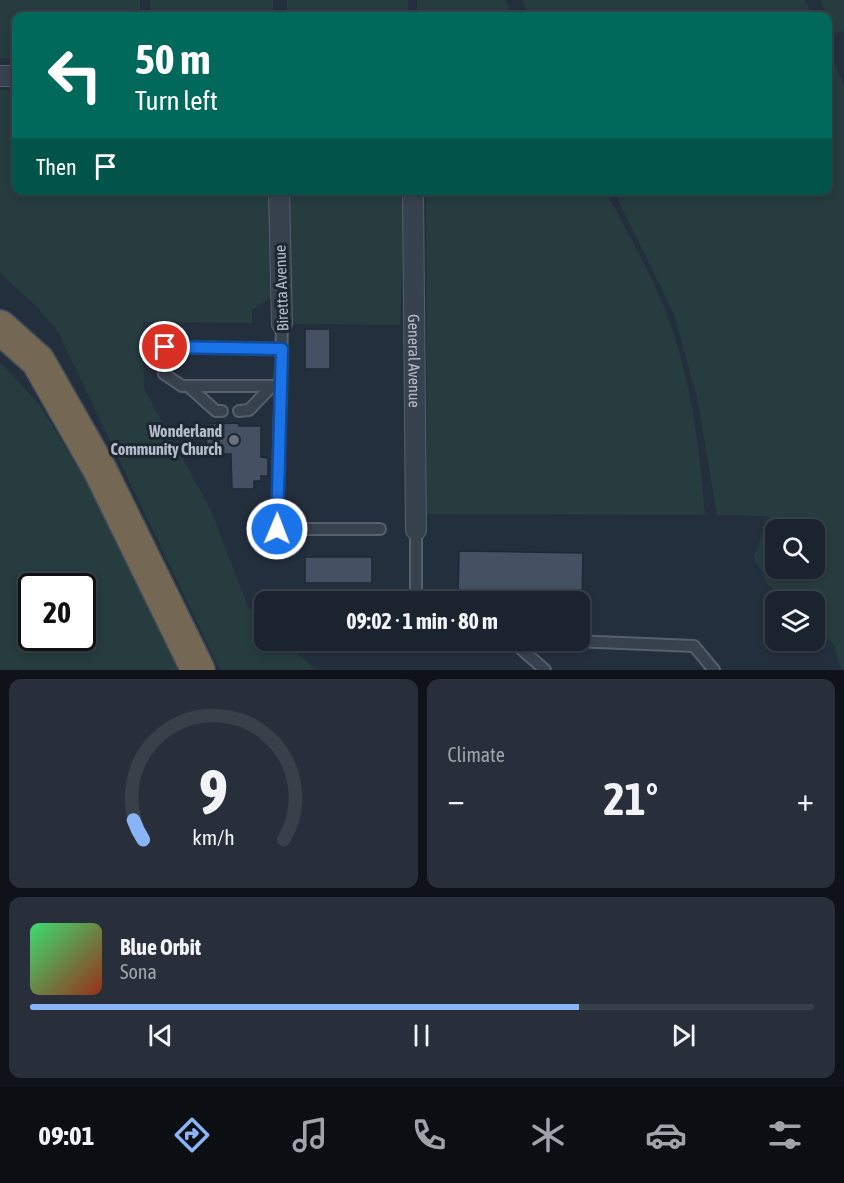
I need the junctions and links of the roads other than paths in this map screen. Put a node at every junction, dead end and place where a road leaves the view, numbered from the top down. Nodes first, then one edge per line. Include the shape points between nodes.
1 (279, 195) edge
2 (413, 195) edge
3 (282, 324) joint
4 (0, 327) edge
5 (282, 349) junction
6 (188, 386) junction
7 (277, 386) junction
8 (222, 411) dead end
9 (239, 411) dead end
10 (380, 529) dead end
11 (416, 530) joint
12 (416, 591) edge
13 (590, 642) edge
14 (523, 651) edge
15 (198, 670) edge
16 (545, 670) edge
17 (714, 670) edge

1 - 3 street, Biretta Avenue
2 - 11 street, General Avenue
3 - 5 lane, Biretta Avenue
4 - 15 highway via 38,361 100,470
5 - 6 lane via 165,347 164,374 182,387
5 - 7 lane, Biretta Avenue
6 - 7 lane
6 - 8 lane via 216,411
7 - 9 lane via 249,410
7 - 10 lane, Biretta Avenue via 277,529
11 - 12 lane
13 - 17 lane via 694,646
14 - 16 lane

